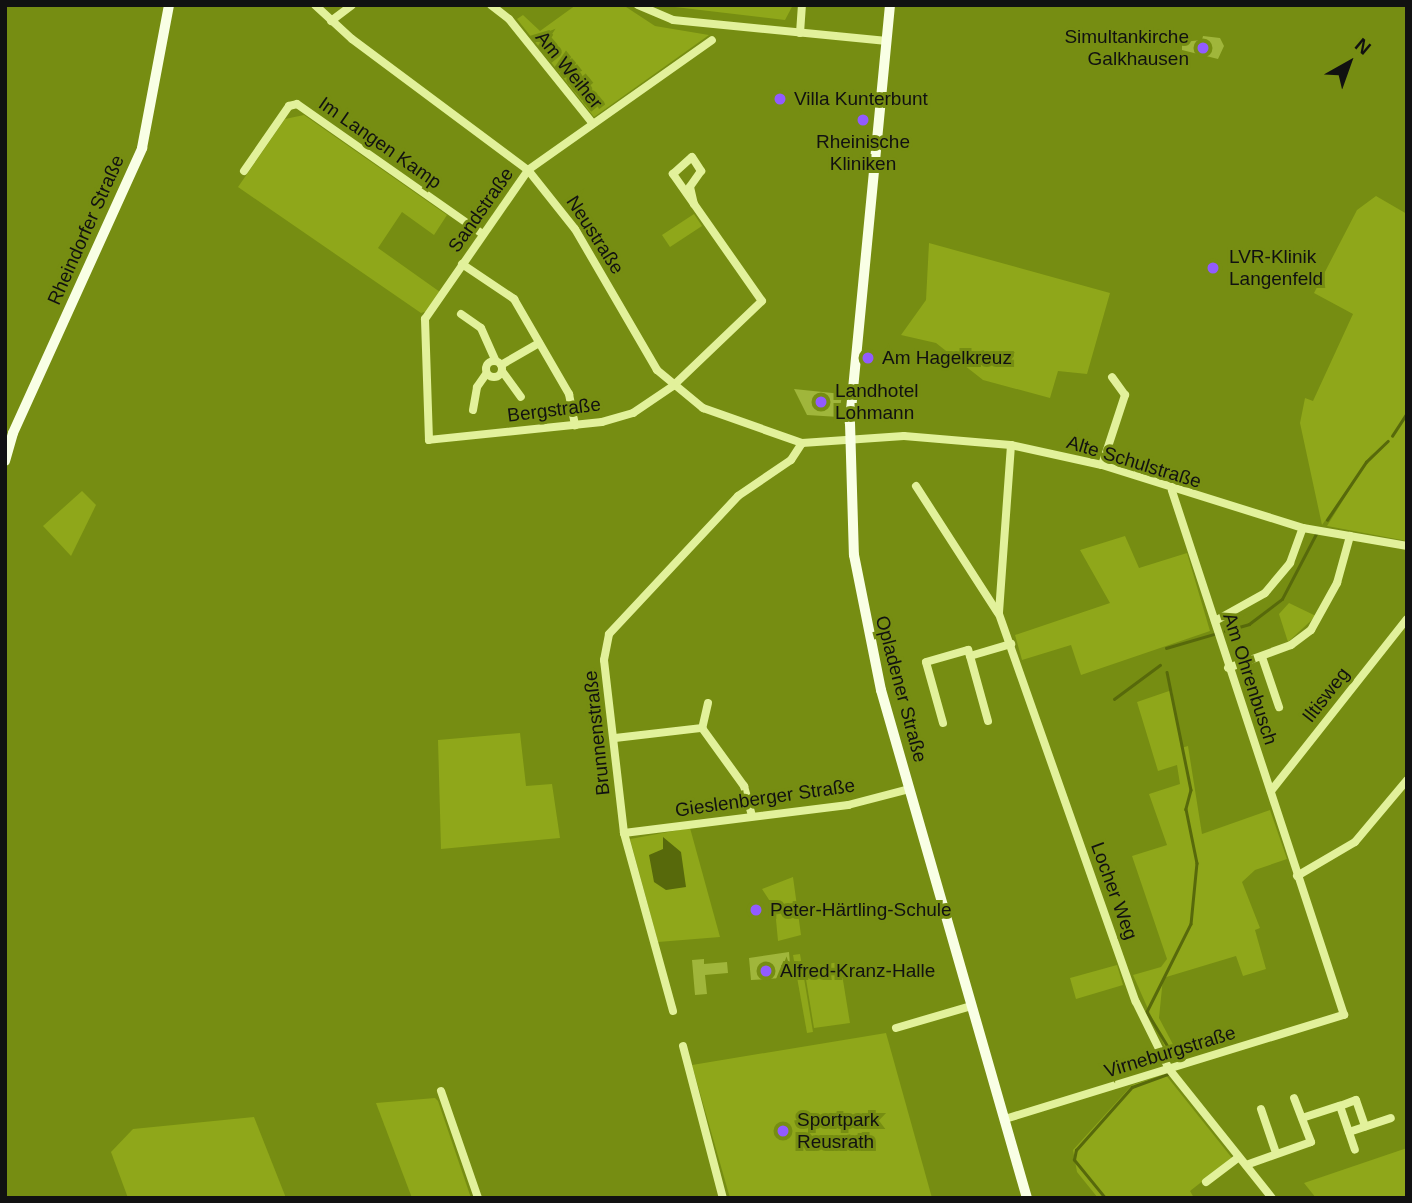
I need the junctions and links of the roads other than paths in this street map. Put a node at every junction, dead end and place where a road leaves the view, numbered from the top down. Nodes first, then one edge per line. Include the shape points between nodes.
1 (169, 5) edge
2 (316, 5) edge
3 (352, 5) edge
4 (491, 5) edge
5 (638, 5) edge
6 (802, 5) edge
7 (890, 5) edge
8 (331, 21) junction
9 (800, 33) junction
10 (712, 40) dead end
11 (887, 41) junction
12 (593, 124) junction
13 (528, 170) junction
14 (244, 171) dead end
15 (694, 204) junction
16 (483, 234) junction
17 (462, 264) junction
18 (461, 314) dead end
19 (539, 343) junction
20 (499, 366) junction
21 (486, 374) junction
22 (1112, 377) dead end
23 (673, 386) junction
24 (521, 397) dead end
25 (473, 410) dead end
26 (575, 425) junction
27 (429, 440) joint
28 (802, 443) junction
29 (849, 443) junction
30 (1011, 445) junction
31 (5, 461) edge
32 (1102, 465) junction
33 (916, 486) dead end
34 (1172, 491) junction
35 (1303, 528) junction
36 (1350, 536) junction
37 (1407, 546) edge
38 (999, 614) junction
39 (1407, 619) edge
40 (1214, 621) junction
41 (1011, 644) junction
42 (970, 656) junction
43 (1262, 657) junction
44 (1228, 668) junction
45 (708, 703) dead end
46 (1279, 707) dead end
47 (988, 721) dead end
48 (943, 723) dead end
49 (702, 728) junction
50 (615, 738) junction
51 (1407, 780) edge
52 (909, 789) junction
53 (1271, 791) junction
54 (751, 816) junction
55 (624, 833) junction
56 (1297, 876) junction
57 (971, 1006) junction
58 (674, 1011) dead end
59 (1344, 1014) joint
60 (896, 1028) dead end
61 (683, 1046) dead end
62 (1169, 1069) junction
63 (442, 1091) dead end
64 (1294, 1098) dead end
65 (1340, 1106) junction
66 (1261, 1110) dead end
67 (1302, 1118) junction
68 (1391, 1118) dead end
69 (1005, 1119) junction
70 (1365, 1126) junction
71 (1349, 1132) junction
72 (1355, 1150) dead end
73 (1276, 1153) junction
74 (1239, 1157) junction
75 (1246, 1165) junction
76 (1206, 1182) dead end
77 (478, 1198) edge
78 (723, 1198) edge
79 (1027, 1198) edge
80 (1272, 1198) edge

1 - 31 main road, Rheindorfer Straße via 142,148 13,433
2 - 8 street, Neustraße
3 - 8 street
4 - 12 street, Am Weiher via 509,19
5 - 9 street via 659,17
6 - 9 street
7 - 11 main road, Opladener Straße
8 - 13 street, Neustraße
9 - 11 street
10 - 12 street, Sandstraße
11 - 29 main road, Opladener Straße
12 - 13 street, Sandstraße
13 - 16 street, Sandstraße
13 - 23 street, Neustraße via 575,229 657,370
14 - 16 street, Im Langen Kamp via 289,106 297,104
15 - 15 street via 690,187 701,171 692,157 673,174
15 - 23 street, Bergstraße via 762,301
16 - 17 street, Sandstraße
17 - 19 street via 514,299
17 - 27 street, Sandstraße via 425,319
18 - 20 street via 481,328
19 - 20 street
19 - 26 street via 569,394
20 - 21 street via 487,364
20 - 21 street via 495,378
20 - 24 street
21 - 25 street via 477,387
22 - 32 street via 1125,395
23 - 26 street, Bergstraße via 633,413
23 - 28 street, Neustraße via 703,408
26 - 27 street, Bergstraße
28 - 29 street, Neustraße
28 - 50 street, Brunnenstraße via 790,460 738,496 609,634 604,660
29 - 30 street, Alte Schulstraße via 904,436
29 - 52 main road, Opladener Straße via 851,528 862,611
30 - 32 street, Alte Schulstraße
30 - 38 street, Locher Weg
32 - 34 street, Alte Schulstraße
33 - 38 street, Locher Weg
34 - 35 street, Alte Schulstraße
34 - 40 street, Am Ohrenbusch
35 - 36 street, Alte Schulstraße
35 - 40 street via 1290,563 1265,593
36 - 37 street, Alte Schulstraße
36 - 43 street via 1337,583 1313,627 1292,645
38 - 41 street, Locher Weg
39 - 53 street, Iltisweg
40 - 44 street, Am Ohrenbusch
41 - 42 street
41 - 62 street, Locher Weg via 1136,1002
42 - 47 street
42 - 48 street via 968,650 926,662
43 - 44 street
43 - 46 street
44 - 53 street, Am Ohrenbusch
45 - 49 street
49 - 50 street
49 - 54 street via 744,786
50 - 55 street, Brunnenstraße
51 - 56 street via 1355,842
52 - 54 street, Gieslenberger Straße
52 - 57 main road, Opladener Straße
53 - 56 street, Am Ohrenbusch
54 - 55 street, Gieslenberger Straße
55 - 58 street, Brunnenstraße
56 - 59 street, Am Ohrenbusch
57 - 60 street
57 - 69 main road, Opladener Straße
59 - 62 street, Virneburgstraße
61 - 78 street
62 - 69 street, Virneburgstraße
62 - 74 street, Locher Weg
63 - 77 street
64 - 67 street
65 - 67 street
65 - 70 street via 1356,1100
65 - 71 street
66 - 73 street
67 - 73 street via 1311,1142
68 - 70 street
69 - 79 main road, Opladener Straße
70 - 71 street
71 - 72 street
73 - 75 street
74 - 75 street, Locher Weg
74 - 76 street
75 - 80 street, Locher Weg

